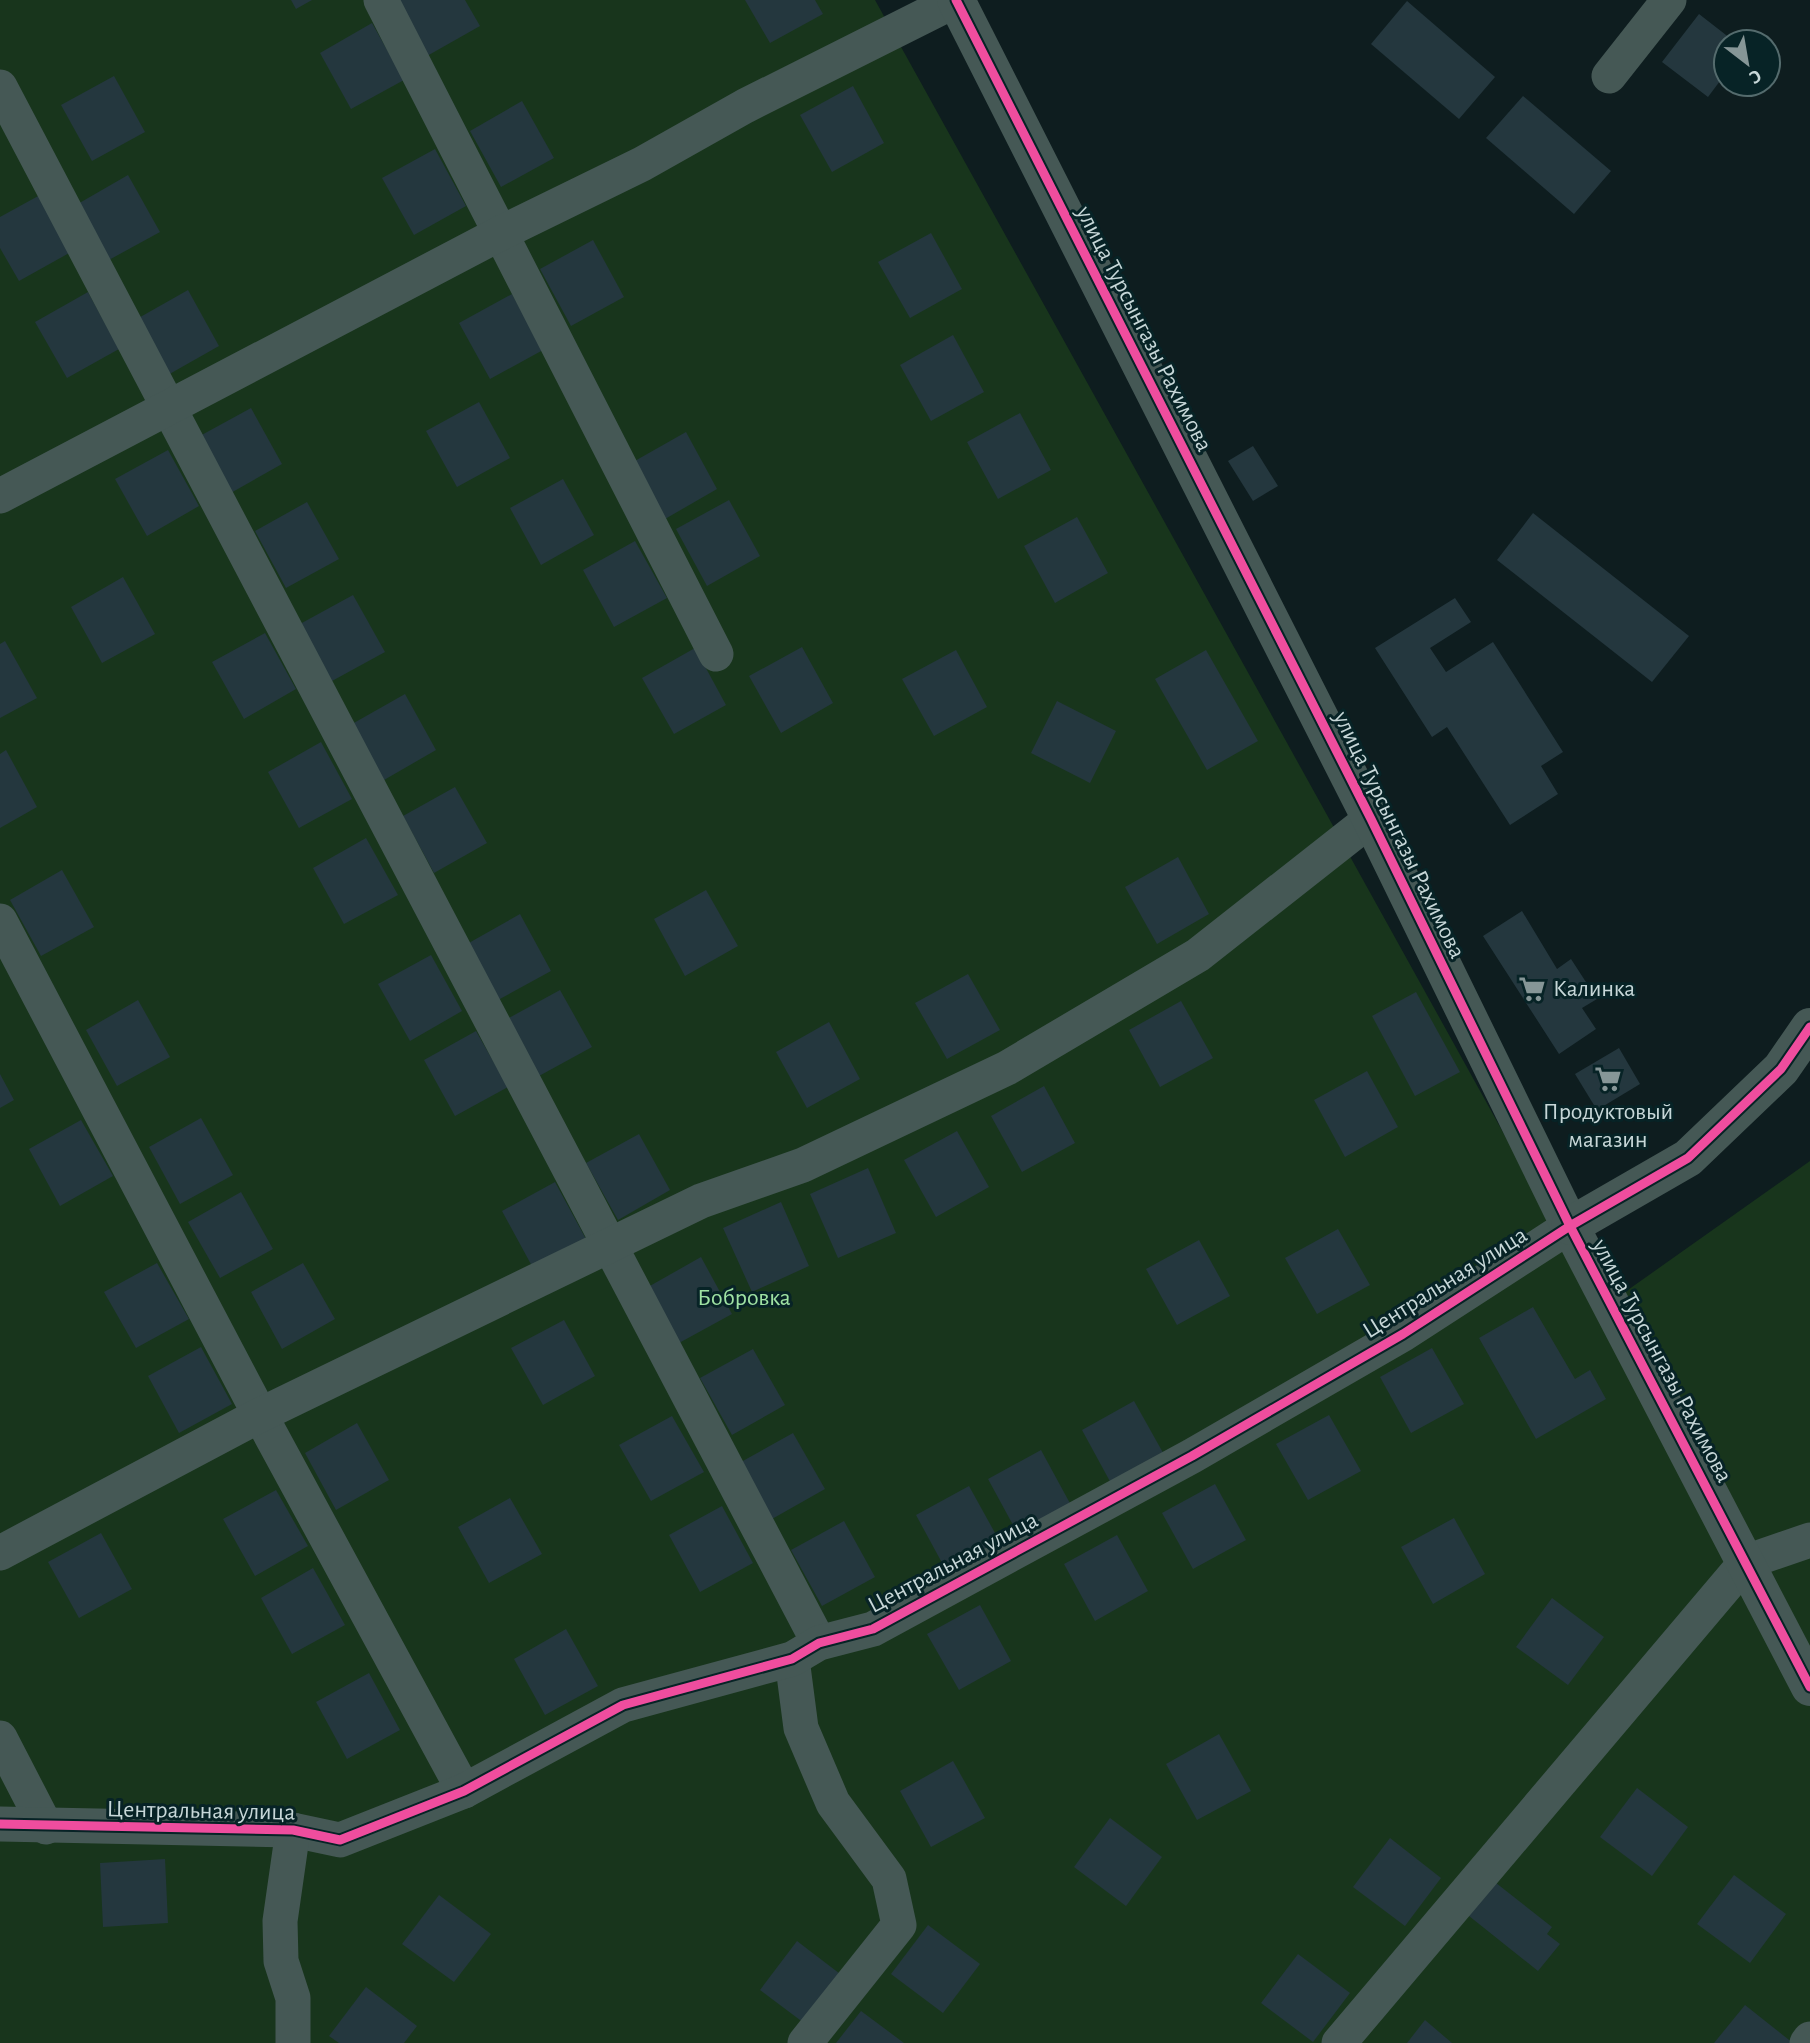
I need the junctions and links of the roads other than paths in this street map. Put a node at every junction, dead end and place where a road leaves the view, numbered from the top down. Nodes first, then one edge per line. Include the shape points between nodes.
1 (381, 0) edge
2 (956, 0) edge
3 (1670, 0) edge
4 (1609, 76) dead end
5 (0, 87) edge
6 (501, 233) junction
7 (170, 410) junction
8 (0, 496) edge
9 (716, 654) dead end
10 (1371, 819) junction
11 (0, 921) edge
12 (1810, 1027) edge
13 (1570, 1226) junction
14 (607, 1246) junction
15 (260, 1415) junction
16 (1810, 1540) edge
17 (0, 1553) edge
18 (1746, 1562) junction
19 (806, 1651) junction
20 (1810, 1687) edge
21 (0, 1738) edge
22 (464, 1791) junction
23 (0, 1824) edge
24 (46, 1827) junction
25 (293, 1830) junction
26 (293, 2043) edge
27 (805, 2043) edge
28 (1339, 2043) edge

1 - 6 street
2 - 6 street
2 - 10 street, улица Турсынгазы Рахимова
3 - 4 street
5 - 7 street
6 - 7 street
6 - 9 street
7 - 8 street
7 - 14 street
10 - 13 street, улица Турсынгазы Рахимова
10 - 14 street via 1198,955 1007,1068 803,1165 701,1201
11 - 15 street
12 - 13 street, Центральная улица via 1781,1069 1688,1158
13 - 18 street, улица Турсынгазы Рахимова
13 - 19 street, Центральная улица via 1403,1334 1192,1456 873,1629
14 - 15 street
14 - 19 street
15 - 17 street
15 - 22 street
16 - 18 street
18 - 20 street, улица Турсынгазы Рахимова
18 - 28 street
19 - 22 street, Центральная улица via 623,1705
19 - 27 street via 801,1728 833,1802 889,1879 900,1925
21 - 24 street
22 - 25 street, Центральная улица via 340,1840
23 - 24 street, Центральная улица
24 - 25 street, Центральная улица
25 - 26 street via 280,1921 281,1961 293,1998

